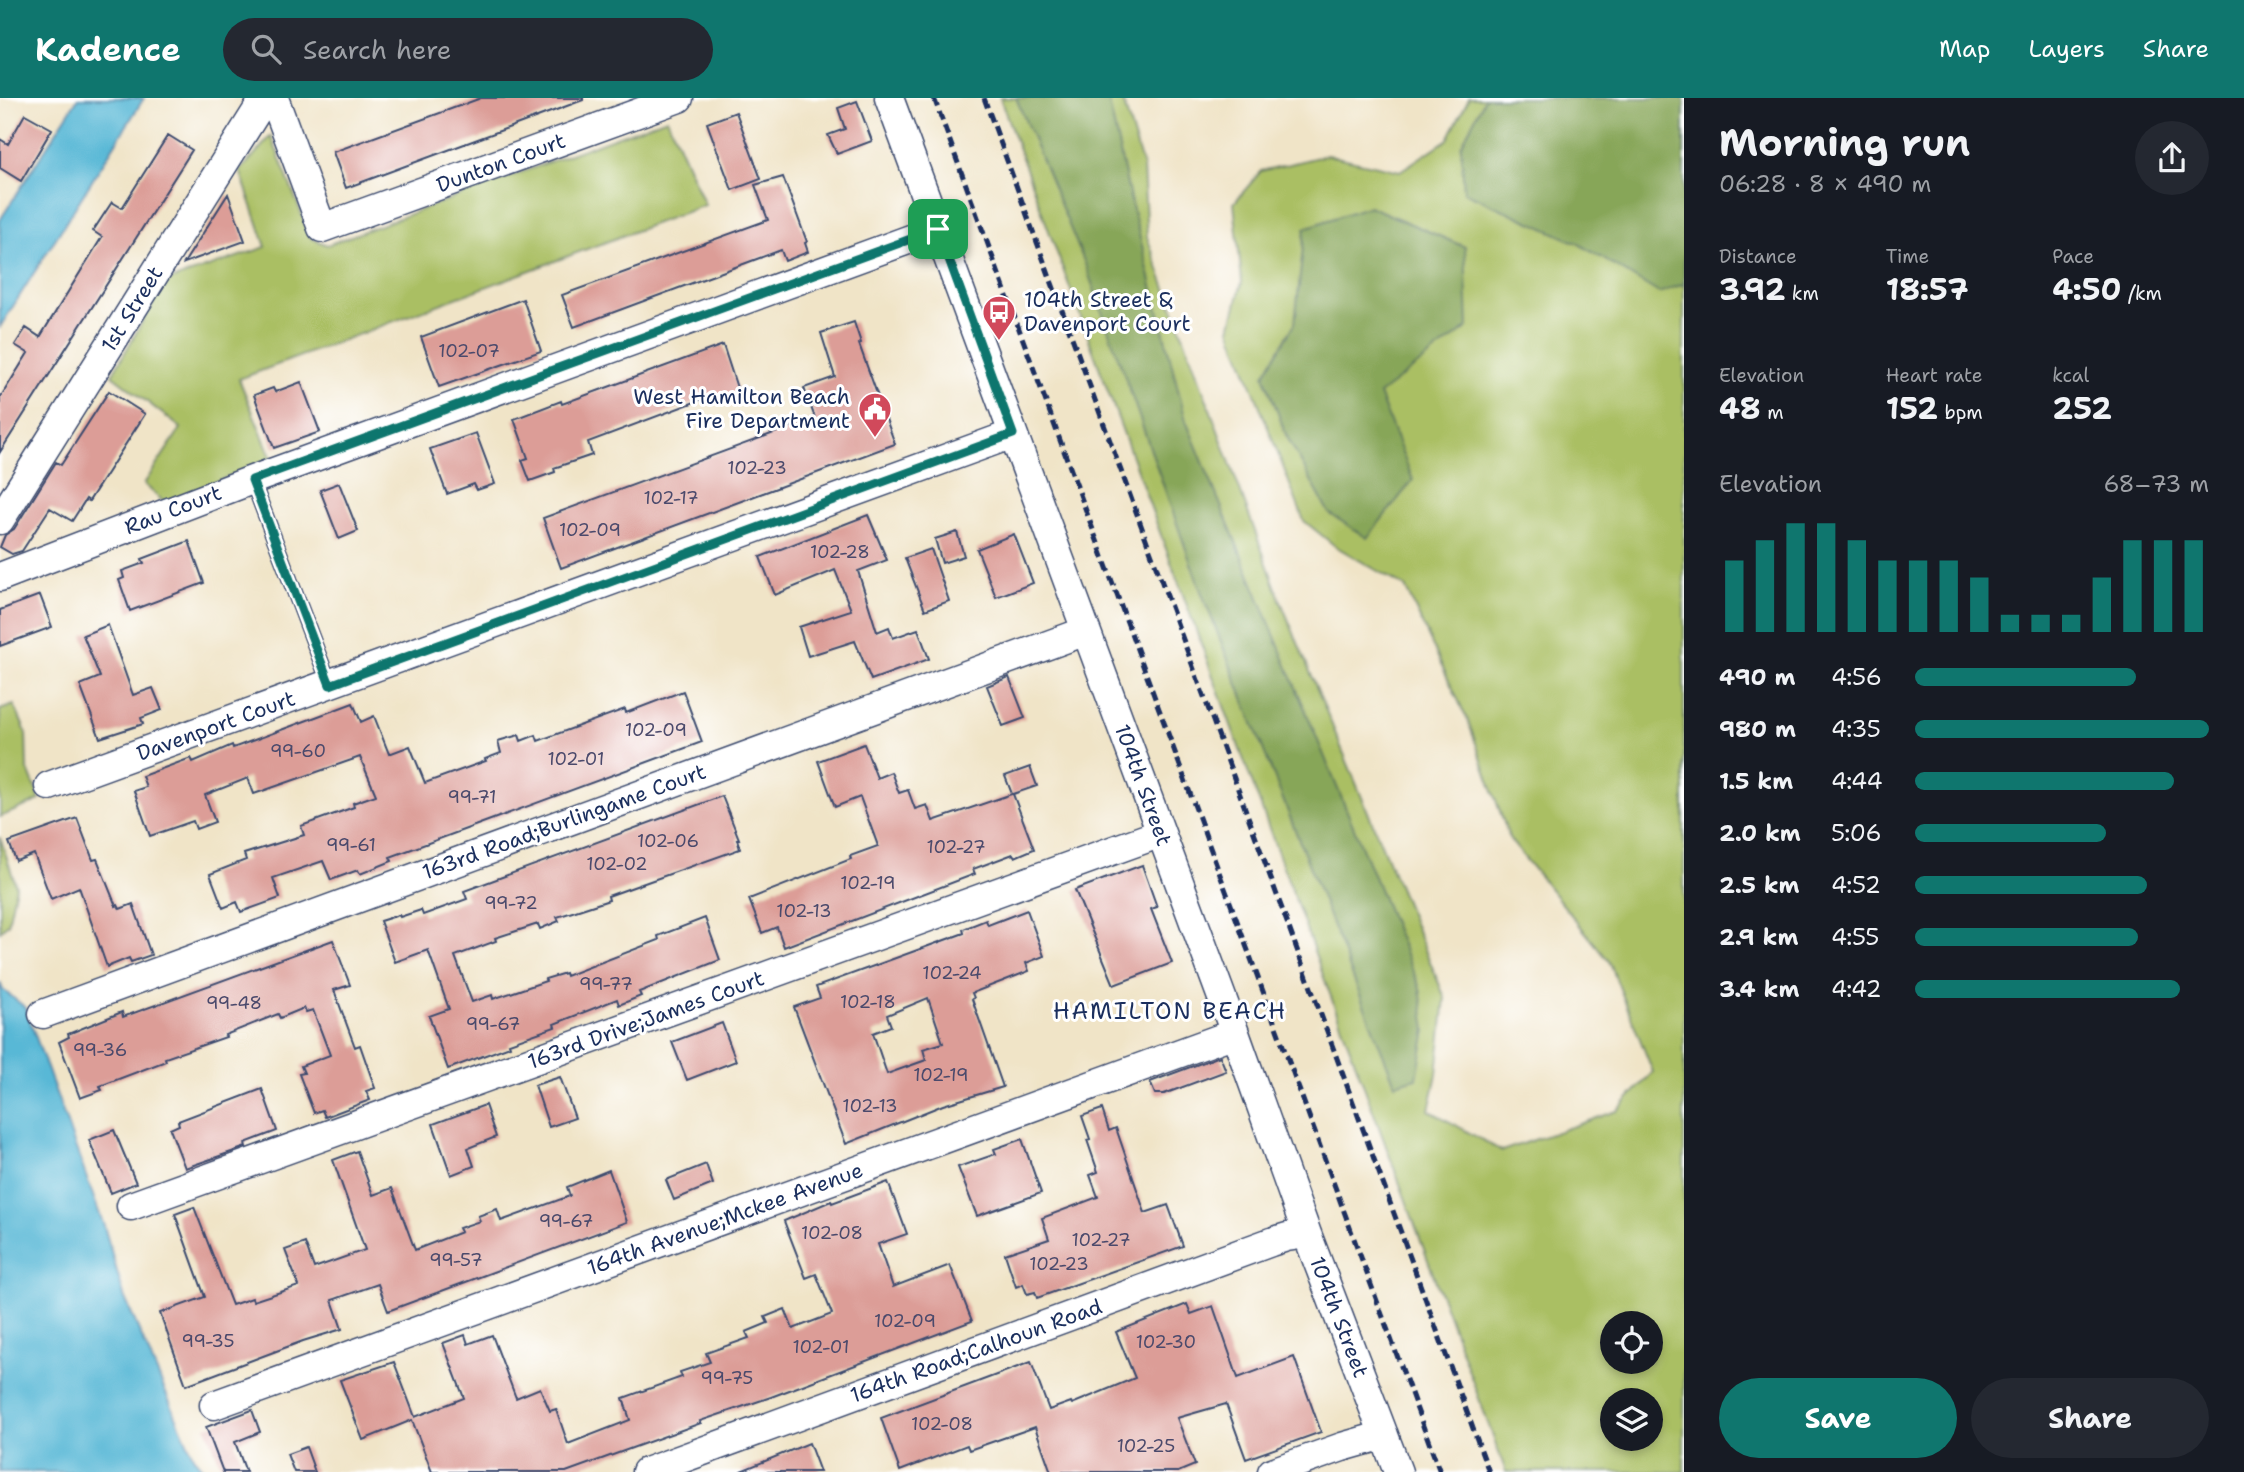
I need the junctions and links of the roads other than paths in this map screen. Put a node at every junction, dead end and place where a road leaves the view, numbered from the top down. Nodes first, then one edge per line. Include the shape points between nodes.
1 (265, 98) edge
2 (274, 98) edge
3 (680, 98) edge
4 (889, 98) edge
5 (938, 229) junction
6 (1013, 434) junction
7 (252, 480) junction
8 (0, 520) edge
9 (0, 576) edge
10 (1086, 631) junction
11 (330, 685) junction
12 (49, 786) dead end
13 (1161, 833) junction
14 (43, 1014) dead end
15 (1235, 1032) junction
16 (131, 1206) dead end
17 (1307, 1234) junction
18 (214, 1405) dead end
19 (1384, 1435) junction
20 (646, 1472) edge
21 (1272, 1472) edge
22 (1398, 1472) edge

1 - 8 street, 1st Street
2 - 3 street, Dunton Court via 322,228
4 - 5 street, 104th Street
5 - 6 street, 104th Street
5 - 7 street, Rau Court
6 - 10 street, 104th Street
6 - 11 street, Davenport Court
7 - 9 street, Rau Court
7 - 11 lane
10 - 13 street, 104th Street
10 - 14 street, 163rd Road;Burlingame Court
11 - 12 street, Davenport Court
13 - 15 street, 104th Street
13 - 16 street, 163rd Drive;James Court
15 - 17 street, 104th Street
15 - 18 street, 164th Avenue;Mckee Avenue
17 - 19 street, 104th Street
17 - 20 street, 164th Road;Calhoun Road via 1271,1242
19 - 21 street
19 - 22 street, 104th Street

